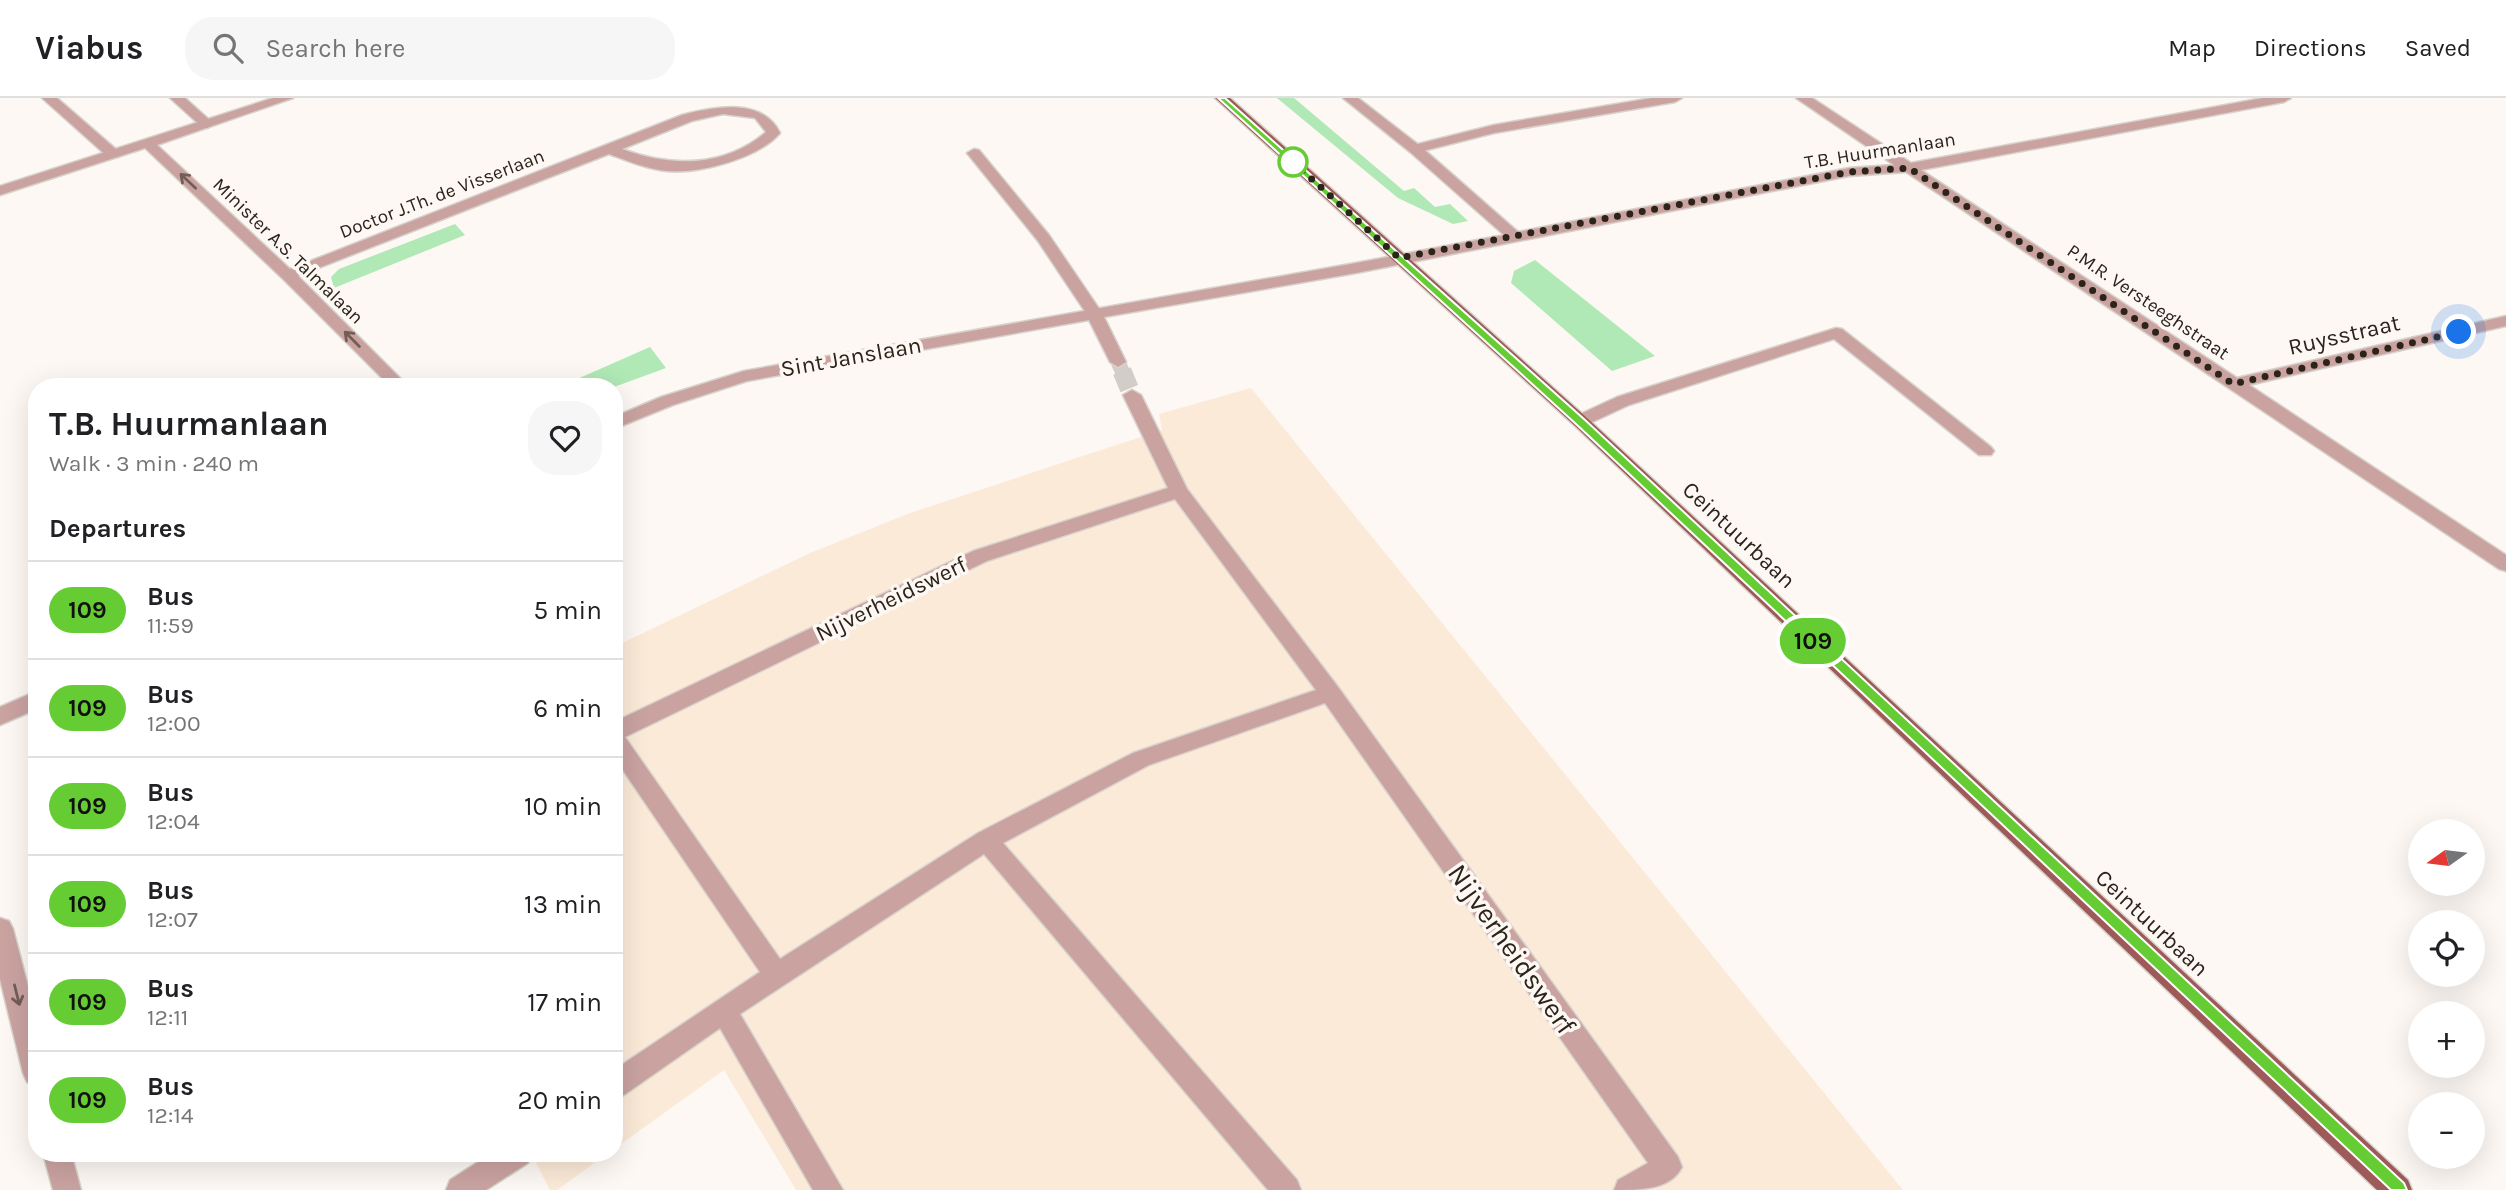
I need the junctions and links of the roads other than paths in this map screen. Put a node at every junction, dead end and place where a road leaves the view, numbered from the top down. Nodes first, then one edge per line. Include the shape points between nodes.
1 (49, 98) edge
2 (177, 98) edge
3 (286, 98) edge
4 (1222, 98) edge
5 (1350, 98) edge
6 (1613, 98) edge
7 (1675, 98) edge
8 (1803, 98) edge
9 (2284, 98) edge
10 (1627, 106) junction
11 (207, 124) junction
12 (148, 144) junction
13 (610, 149) junction
14 (1415, 149) junction
15 (974, 153) dead end
16 (113, 154) junction
17 (1909, 168) junction
18 (0, 191) edge
19 (1514, 236) junction
20 (1399, 258) junction
21 (288, 275) junction
22 (1094, 313) junction
23 (2506, 321) edge
24 (1118, 362) tunnel mouth
25 (392, 378) edge
26 (2233, 384) junction
27 (1132, 394) tunnel mouth
28 (623, 421) edge
29 (1580, 421) junction
30 (1985, 451) dead end
31 (1179, 491) junction
32 (2506, 564) edge
33 (1331, 693) junction
34 (28, 703) edge
35 (0, 717) edge
36 (623, 728) edge
37 (623, 752) edge
38 (986, 840) junction
39 (0, 929) edge
40 (777, 976) junction
41 (724, 1010) junction
42 (28, 1038) edge
43 (623, 1080) edge
44 (59, 1162) edge
45 (504, 1162) edge
46 (67, 1190) edge
47 (460, 1190) edge
48 (829, 1190) edge
49 (1287, 1190) edge
50 (1628, 1190) edge
51 (2398, 1190) edge

1 - 16 street
2 - 11 street
3 - 11 street
4 - 20 main road, Ceintuurbaan
5 - 14 street
6 - 10 street
7 - 10 street
8 - 17 street, P.M.R. Versteeghstraat
9 - 17 street, T.B. Huurmanlaan
10 - 14 street via 1494,129
11 - 12 street
12 - 16 street
21 -> 12 street, Minister A.S. Talmalaan
13 - 13 street, Doctor J.Th. de Visserlaan via 669,168 700,166 760,146 773,134 763,115 719,110
13 - 21 street, Doctor J.Th. de Visserlaan
14 - 19 street
15 - 22 street via 1044,238
16 - 18 street
17 - 19 street, T.B. Huurmanlaan via 1849,172
17 - 26 street, P.M.R. Versteeghstraat
19 - 20 street, T.B. Huurmanlaan
20 - 22 street, Sint Janslaan
20 - 29 main road, Ceintuurbaan
25 -> 21 street, Minister A.S. Talmalaan
22 - 24 street
22 - 28 street, Sint Janslaan via 744,376
23 - 26 street, Ruysstraat
26 - 32 street, P.M.R. Versteeghstraat
27 - 31 street, Nijverheidswerf
29 - 30 street via 1623,401 1836,333
29 - 51 main road, Ceintuurbaan
31 - 33 street, Nijverheidswerf
31 - 36 street, Nijverheidswerf via 980,556
33 - 38 street via 1142,759
33 - 50 street, Nijverheidswerf via 1668,1167
34 - 35 street
37 - 40 street
38 - 40 street
38 - 49 street
39 -> 42 street
40 - 41 street
41 - 43 street
41 - 48 street
44 - 46 street
45 - 47 street

